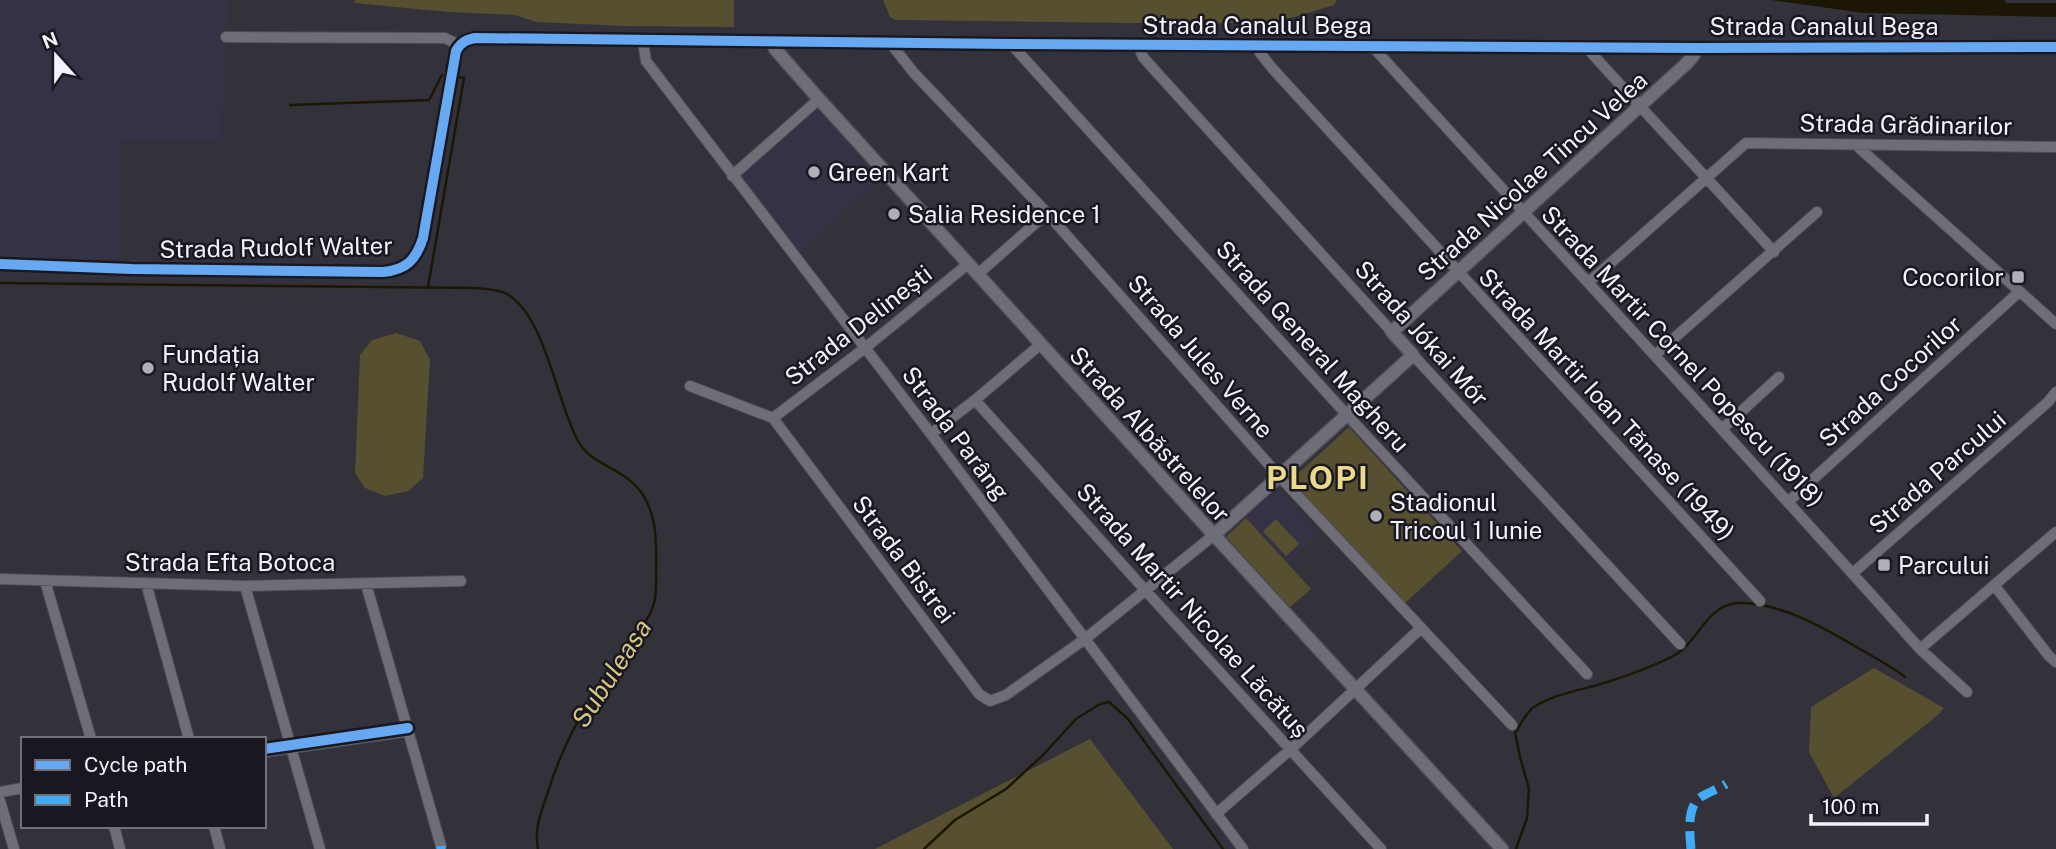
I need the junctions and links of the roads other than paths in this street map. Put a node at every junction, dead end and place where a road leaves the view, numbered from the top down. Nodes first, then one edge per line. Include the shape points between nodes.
1 (226, 37) dead end
2 (643, 41) junction
3 (773, 43) junction
4 (891, 44) junction
5 (1011, 44) junction
6 (459, 45) junction
7 (1138, 45) junction
8 (1258, 46) junction
9 (1372, 46) junction
10 (1586, 47) junction
11 (2056, 47) edge
12 (1697, 48) junction
13 (819, 99) junction
14 (1639, 107) junction
15 (1856, 145) junction
16 (2056, 147) edge
17 (732, 176) junction
18 (1707, 177) junction
19 (1817, 212) dead end
20 (1047, 213) junction
21 (1523, 213) junction
22 (1774, 252) junction
23 (0, 264) edge
24 (973, 269) junction
25 (1458, 272) junction
26 (1589, 282) junction
27 (2019, 292) junction
28 (2056, 324) edge
29 (1392, 332) junction
30 (1041, 344) junction
31 (864, 348) junction
32 (1413, 355) junction
33 (1655, 355) junction
34 (1779, 377) dead end
35 (690, 386) dead end
36 (2056, 392) edge
37 (975, 400) junction
38 (1347, 415) junction
39 (773, 418) junction
40 (1722, 429) junction
41 (931, 434) junction
42 (1279, 477) junction
43 (1788, 501) junction
44 (2056, 532) edge
45 (1214, 536) junction
46 (1853, 573) junction
47 (0, 579) edge
48 (45, 581) junction
49 (461, 581) dead end
50 (146, 583) junction
51 (366, 584) junction
52 (1994, 585) junction
53 (245, 586) junction
54 (1145, 590) junction
55 (1760, 601) dead end
56 (1421, 628) junction
57 (1085, 639) junction
58 (1680, 644) dead end
59 (1920, 649) junction
60 (2054, 660) edge
61 (1587, 674) dead end
62 (1356, 689) junction
63 (1967, 692) dead end
64 (1512, 725) dead end
65 (409, 731) junction
66 (90, 737) edge
67 (188, 737) edge
68 (293, 748) junction
69 (1291, 750) junction
70 (266, 752) edge
71 (21, 788) edge
72 (0, 792) edge
73 (0, 801) edge
74 (1216, 814) junction
75 (115, 828) edge
76 (215, 828) edge
77 (441, 846) dead end
78 (14, 849) edge
79 (120, 849) edge
80 (220, 849) edge
81 (320, 849) edge
82 (1243, 849) edge
83 (1381, 849) edge
84 (1502, 849) edge

1 - 6 street via 445,38
2 - 3 street, Strada Canalul Bega
2 - 6 street, Strada Canalul Bega via 475,38
2 - 17 street, Strada Parâng via 646,61
3 - 4 street, Strada Canalul Bega
3 - 13 street, Strada Albăstrelelor
4 - 5 street, Strada Canalul Bega
4 - 20 street, Strada Jules Verne
5 - 7 street, Strada Canalul Bega
5 - 38 street, Strada General Magheru
6 - 23 street, Strada Rudolf Walter via 423,238 415,257 403,268 383,272 255,271
7 - 8 street, Strada Canalul Bega
7 - 29 street, Strada Jókai Mór via 1150,65
8 - 9 street, Strada Canalul Bega
8 - 25 street, Strada Martir Ioan Tănase (1949) via 1272,68
9 - 10 street, Strada Canalul Bega
9 - 21 street, Strada Martir Cornel Popescu (1918)
10 - 12 street, Strada Canalul Bega
10 - 14 street
11 - 12 street, Strada Canalul Bega
12 - 14 street, Strada Nicolae Tincu Velea
13 - 17 street
13 - 24 street, Strada Albăstrelelor
14 - 18 street
14 - 21 street, Strada Nicolae Tincu Velea
15 - 16 street, Strada Grădinarilor
15 - 18 street, Strada Grădinarilor via 1746,143
15 - 27 street
17 - 31 street, Strada Parâng
18 - 22 street
18 - 26 street
19 - 22 street
20 - 24 street, Strada Delinești
20 - 42 street, Strada Jules Verne
21 - 25 street, Strada Nicolae Tincu Velea
21 - 26 street, Strada Martir Cornel Popescu (1918)
22 - 33 street
24 - 30 street, Strada Albăstrelelor
24 - 31 street, Strada Delinești
25 - 29 street, Strada Nicolae Tincu Velea
25 - 55 street, Strada Martir Ioan Tănase (1949)
26 - 33 street, Strada Martir Cornel Popescu (1918)
27 - 28 street
27 - 43 street, Strada Cocorilor
29 - 32 street, Strada Jókai Mór
30 - 37 street
30 - 45 street, Strada Albăstrelelor
31 - 39 street, Strada Delinești
31 - 41 street, Strada Parâng
32 - 38 street
32 - 58 street, Strada Jókai Mór
33 - 40 street, Strada Martir Cornel Popescu (1918)
34 - 40 street
35 - 39 street
36 - 46 street, Strada Parcului
37 - 41 street
37 - 54 street, Strada Martir Nicolae Lăcătuș
38 - 42 street
38 - 61 street, Strada General Magheru
39 - 57 street, Strada Bistrei via 984,698 990,701 1006,695
40 - 43 street, Strada Martir Cornel Popescu (1918)
41 - 57 street, Strada Parâng
42 - 45 street
42 - 56 street, Strada Jules Verne
43 - 46 street, Strada Martir Cornel Popescu (1918)
44 - 52 street
45 - 54 street
45 - 62 street, Strada Albăstrelelor
46 - 59 street, Strada Martir Cornel Popescu (1918)
47 - 48 street, Strada Efta Botoca
48 - 50 street, Strada Efta Botoca
48 - 66 street
49 - 51 street, Strada Efta Botoca
50 - 53 street, Strada Efta Botoca
50 - 67 street
51 - 53 street, Strada Efta Botoca
51 - 65 street
52 - 59 street
52 - 60 street
53 - 68 street
54 - 57 street
54 - 69 street, Strada Martir Nicolae Lăcătuș
56 - 62 street
56 - 64 street, Strada Jules Verne
57 - 74 street, Strada Parâng
59 - 63 street, Strada Martir Cornel Popescu (1918)
62 - 69 street
62 - 84 street, Strada Albăstrelelor
65 - 68 street
65 - 77 street
68 - 70 street
68 - 81 street
69 - 74 street
69 - 83 street, Strada Martir Nicolae Lăcătuș
71 - 72 street
73 - 78 street
74 - 82 street, Strada Parâng
75 - 79 street
76 - 80 street

